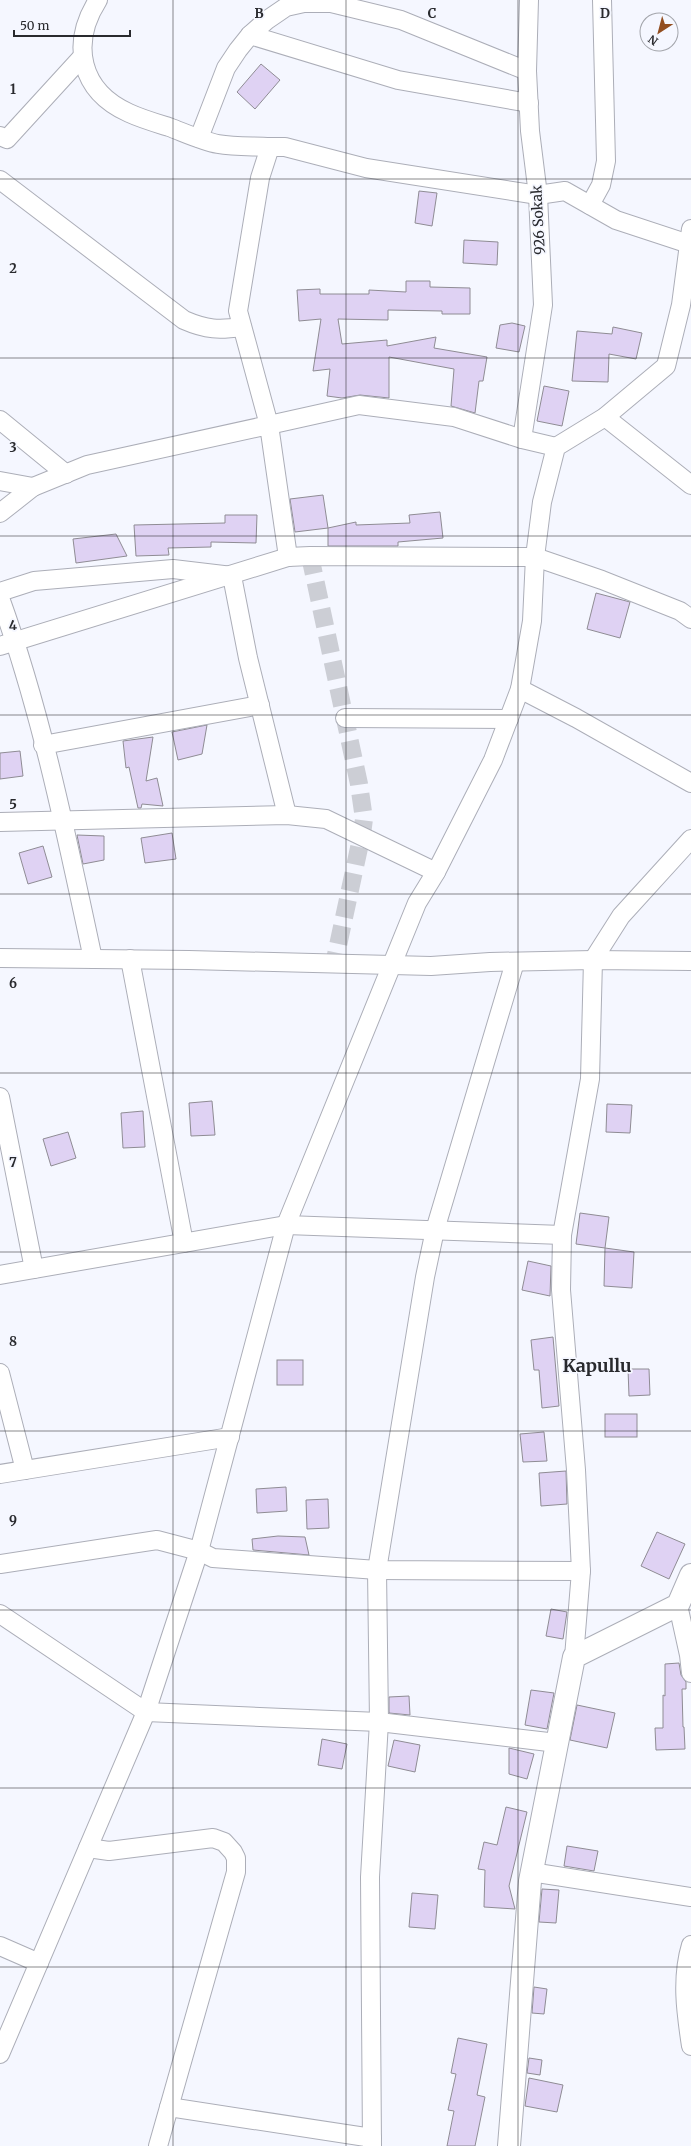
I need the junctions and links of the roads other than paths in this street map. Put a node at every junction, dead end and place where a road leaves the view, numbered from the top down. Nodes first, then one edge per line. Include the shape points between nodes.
1 (98, 0) edge
2 (529, 0) edge
3 (602, 0) edge
4 (282, 3) edge
5 (250, 35) junction
6 (82, 58) junction
7 (526, 71) junction
8 (528, 103) junction
9 (199, 138) junction
10 (2, 141) edge
11 (270, 147) junction
12 (0, 180) edge
13 (538, 195) junction
14 (590, 205) junction
15 (690, 237) edge
16 (242, 327) junction
17 (605, 417) junction
18 (0, 420) edge
19 (269, 425) junction
20 (522, 439) junction
21 (556, 448) junction
22 (66, 474) junction
23 (0, 482) edge
24 (691, 485) edge
25 (33, 488) junction
26 (0, 513) edge
27 (288, 557) junction
28 (536, 557) junction
29 (232, 576) junction
30 (0, 592) edge
31 (0, 598) edge
32 (691, 619) edge
33 (8, 644) edge
34 (520, 690) junction
35 (260, 705) junction
36 (345, 718) dead end
37 (508, 719) junction
38 (43, 745) junction
39 (691, 783) edge
40 (287, 815) junction
41 (63, 821) junction
42 (0, 822) edge
43 (691, 838) edge
44 (436, 872) junction
45 (0, 958) edge
46 (93, 959) junction
47 (130, 959) junction
48 (593, 960) junction
49 (691, 961) edge
50 (515, 962) junction
51 (391, 965) junction
52 (0, 1097) edge
53 (286, 1225) junction
54 (435, 1230) junction
55 (562, 1235) junction
56 (184, 1243) junction
57 (34, 1269) junction
58 (0, 1275) edge
59 (0, 1373) edge
60 (230, 1437) junction
61 (25, 1470) junction
62 (0, 1474) edge
63 (199, 1551) junction
64 (0, 1564) edge
65 (377, 1570) junction
66 (581, 1571) junction
67 (691, 1575) edge
68 (678, 1605) junction
69 (0, 1614) edge
70 (574, 1657) junction
71 (691, 1673) edge
72 (146, 1712) junction
73 (379, 1722) junction
74 (557, 1743) junction
75 (88, 1848) junction
76 (531, 1872) junction
77 (691, 1897) edge
78 (691, 1945) edge
79 (0, 1946) edge
80 (38, 1963) junction
81 (691, 2046) edge
82 (0, 2054) edge
83 (169, 2107) junction
84 (372, 2142) edge
85 (158, 2146) edge
86 (509, 2146) edge

1 - 6 street via 83,35
2 - 7 street, 926 Sokak
3 - 14 street via 606,161 601,185
4 - 5 street
4 - 7 street via 331,3 401,20
5 - 8 street via 398,80
5 - 9 street via 226,68
6 - 9 street via 90,81 106,98 128,112
6 - 10 street
7 - 8 street, 926 Sokak
8 - 13 street, 926 Sokak
9 - 11 street via 218,144
11 - 13 street via 286,148 366,168
11 - 16 street via 260,178 238,311
12 - 16 street via 184,320 216,330
13 - 14 street via 565,191
13 - 20 street, 926 Sokak via 543,305
14 - 15 street via 616,220
15 - 17 street via 681,305 666,366
16 - 19 street
17 - 21 street
17 - 24 street
18 - 22 street
19 - 20 street via 359,405 454,417
19 - 22 street via 87,465
19 - 27 street
20 - 21 street
21 - 28 street via 542,502
22 - 25 street
23 - 25 street
25 - 26 street
27 - 28 street
27 - 29 street
28 - 32 street via 680,611
28 - 34 street via 532,621
29 - 30 street via 173,569 34,581
29 - 33 street
29 - 35 street
31 - 33 street
33 - 38 street
34 - 37 street
34 - 39 street via 576,718
35 - 38 street
35 - 40 street
36 - 37 street
37 - 44 street via 493,760
38 - 41 street
40 - 41 street
40 - 44 street via 326,819
41 - 42 street
41 - 46 street
43 - 48 street via 621,916
44 - 51 street via 417,903
45 - 46 street
46 - 47 street
47 - 51 street
47 - 56 street
48 - 49 street
48 - 50 street
48 - 55 street via 590,1079
50 - 51 street
50 - 54 street
51 - 53 street
52 - 57 street
53 - 54 street
53 - 56 street
53 - 60 street
54 - 55 street
54 - 65 street
55 - 66 street via 561,1290 576,1470
56 - 57 street
57 - 58 street
59 - 61 street
60 - 61 street
60 - 63 street
61 - 62 street
63 - 64 street via 157,1540
63 - 65 street via 213,1558
63 - 72 street
65 - 66 street
65 - 73 street
66 - 70 street
67 - 68 street
68 - 70 street
68 - 71 street
69 - 72 street
70 - 74 street
72 - 73 street
72 - 75 street
73 - 74 street
73 - 84 street via 370,1878
74 - 76 street
75 - 80 street
75 - 83 street via 109,1851 213,1838 229,1846 236,1858 236,1872
76 - 77 street
76 - 86 street
78 - 81 street via 685,2002
79 - 80 street
80 - 82 street
83 - 84 street
83 - 85 street

